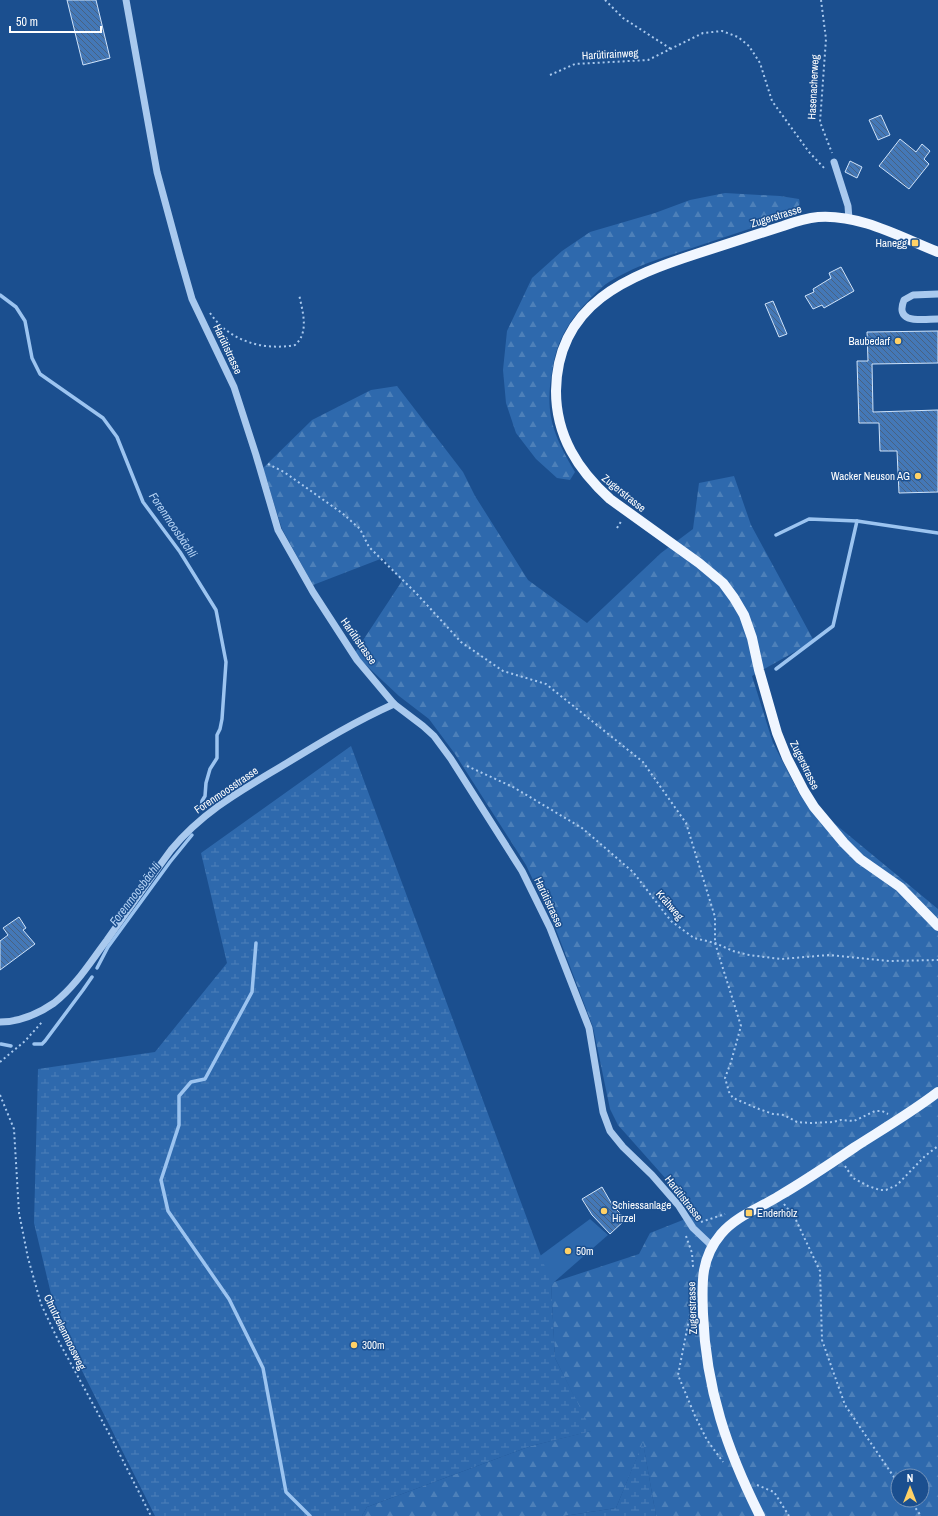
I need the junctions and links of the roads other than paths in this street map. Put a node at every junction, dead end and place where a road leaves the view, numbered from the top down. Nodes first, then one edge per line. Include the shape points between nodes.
1 (126, 0) edge
2 (834, 162) road end
3 (849, 219) junction
4 (938, 252) edge
5 (938, 294) edge
6 (938, 319) edge
7 (394, 704) junction
8 (938, 926) edge
9 (0, 1022) edge
10 (938, 1092) edge
11 (712, 1246) junction
12 (760, 1516) edge

1 - 7 street, Harütistrasse via 157,172 180,258 192,299 234,387 278,530 313,592 357,660
2 - 3 street via 848,206
3 - 4 main road, Zugerstrasse via 871,225
3 - 8 main road, Zugerstrasse via 803,219 653,269 613,288 590,308 566,343 558,371 557,409 570,451 596,487 715,575 734,598 744,615 752,638 786,758 804,791 844,843 900,887
5 - 6 street via 913,296 904,300 901,307 902,313 912,320
7 - 9 street, Forenmoosstrasse via 344,728 206,814 171,850 68,990 43,1010 20,1020
7 - 11 street, Harütistrasse via 434,736 522,871 550,928 589,1028 603,1112 610,1131 679,1206 693,1228
10 - 11 main road, Zugerstrasse via 897,1121 729,1226
11 - 12 main road, Zugerstrasse via 702,1276 704,1326 714,1398 727,1441

